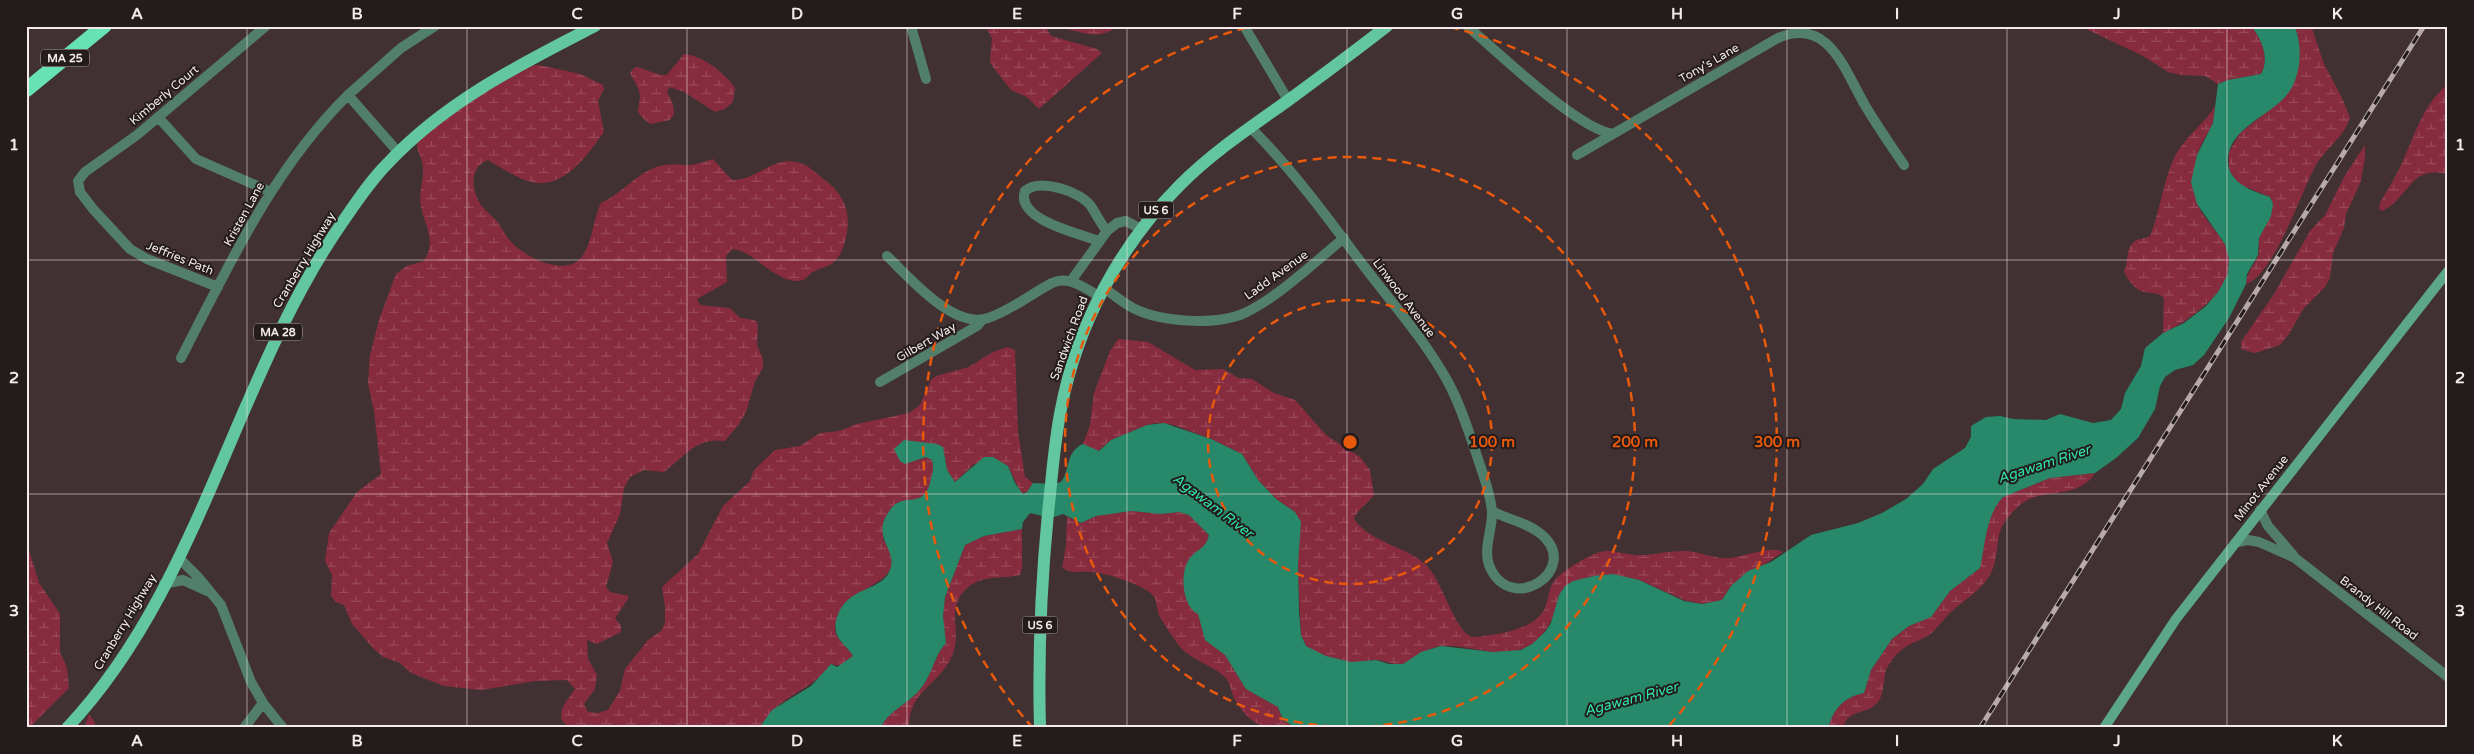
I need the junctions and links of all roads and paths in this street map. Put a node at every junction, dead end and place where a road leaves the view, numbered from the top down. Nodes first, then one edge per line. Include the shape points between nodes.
1 (104, 26) edge
2 (266, 26) edge
3 (435, 26) edge
4 (595, 26) edge
5 (911, 26) edge
6 (1244, 26) edge
7 (1387, 26) edge
8 (1467, 26) edge
9 (926, 79) dead end
10 (26, 90) edge
11 (348, 95) junction
12 (1288, 100) junction
13 (158, 117) junction
14 (1250, 127) junction
15 (1613, 134) junction
16 (398, 152) junction
17 (1577, 155) dead end
18 (1904, 165) dead end
19 (78, 181) joint
20 (270, 192) junction
21 (1141, 229) junction
22 (1106, 231) junction
23 (1344, 238) junction
24 (1098, 241) junction
25 (887, 256) dead end
26 (2448, 271) edge
27 (1070, 281) junction
28 (218, 287) junction
29 (1101, 292) junction
30 (982, 320) junction
31 (181, 358) dead end
32 (880, 382) dead end
33 (2260, 510) junction
34 (1492, 511) junction
35 (2235, 543) junction
36 (178, 558) junction
37 (2295, 558) junction
38 (164, 584) junction
39 (210, 593) junction
40 (2448, 677) edge
41 (262, 703) junction
42 (67, 728) edge
43 (244, 728) edge
44 (283, 728) edge
45 (1040, 728) edge
46 (2104, 728) edge

1 - 10 highway, MA 25
2 - 13 street, Kimberly Court
3 - 11 street, Kristen Lane via 389,58
4 - 16 main road, Cranberry Highway / MA 28 via 465,97
5 - 9 street
6 - 12 street
7 - 12 main road, Sandwich Road / US 6
8 - 15 street via 1574,115 1598,130
11 - 16 street
11 - 20 street, Kristen Lane via 296,155
12 - 14 main road, Sandwich Road / US 6
13 - 19 street, Kimberly Court via 85,172
13 - 20 street via 186,150 200,161
14 - 21 main road, Sandwich Road / US 6 via 1190,175
14 - 23 street, Linwood Avenue via 1289,168
15 - 17 street, Tony's Lane
15 - 18 street, Tony's Lane via 1776,39 1800,32 1825,42 1836,53 1866,108
16 - 36 main road, Cranberry Highway / MA 28 via 336,231 295,300 267,355
19 - 28 street, Jeffries Path via 80,192 93,209 130,249
20 - 28 street, Kristen Lane
21 - 22 street via 1132,222 1121,221
21 - 29 main road, Sandwich Road / US 6
22 - 24 street
22 - 24 street via 1089,203 1072,193 1048,186 1027,189 1026,203 1040,218 1059,229
23 - 29 street, Ladd Avenue via 1262,302 1229,318 1166,317 1136,310
23 - 34 street, Linwood Avenue via 1449,382 1483,474
24 - 27 street
25 - 30 street via 943,306 964,318
26 - 33 main road, Minot Avenue
27 - 29 street, Ladd Avenue
27 - 30 street, Gilbert Way via 1057,280
28 - 31 street, Kristen Lane
29 - 45 main road, Sandwich Road / US 6 via 1082,336 1064,394 1047,523 1039,642
30 - 32 street, Gilbert Way via 928,356
33 - 35 main road, Minot Avenue
33 - 37 street, Brandy Hill Road via 2268,526
34 - 34 street, Linwood Avenue via 1488,556 1491,568 1512,587 1525,589 1538,584 1554,560 1550,543 1533,528
35 - 37 street, Brandy Hill Road via 2256,541
35 - 46 main road, Minot Avenue via 2161,640
36 - 38 main road, Cranberry Highway / MA 28
36 - 39 street
37 - 40 street, Brandy Hill Road
38 - 39 street via 184,580
38 - 42 main road, Cranberry Highway / MA 28 via 117,665
39 - 41 street via 221,605
41 - 43 street
41 - 44 street

